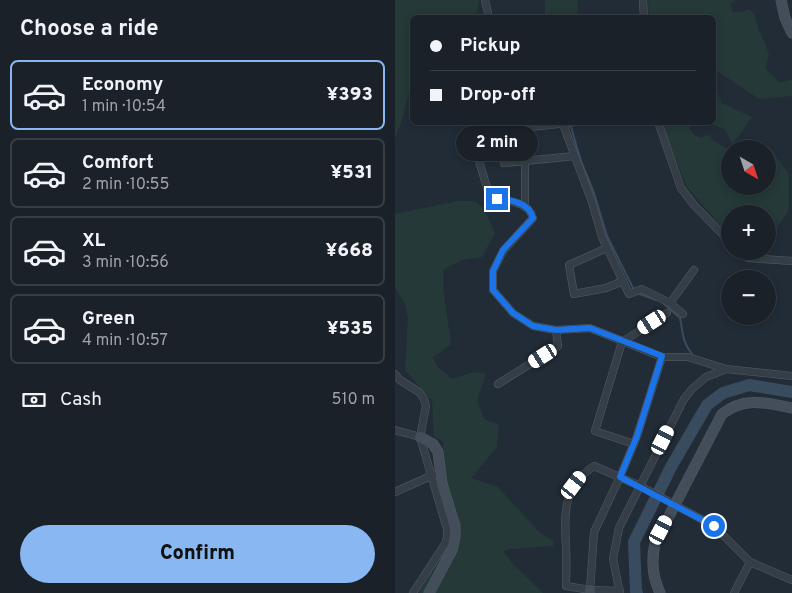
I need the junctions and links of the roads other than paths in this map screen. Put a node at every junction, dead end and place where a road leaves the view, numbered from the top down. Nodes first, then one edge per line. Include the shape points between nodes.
1 (485, 0) edge
2 (643, 0) edge
3 (781, 0) edge
4 (488, 15) edge
5 (645, 15) edge
6 (792, 33) edge
7 (506, 125) edge
8 (555, 125) edge
9 (563, 125) edge
10 (659, 125) edge
11 (507, 131) junction
12 (575, 156) junction
13 (525, 161) junction
14 (504, 163) dead end
15 (525, 207) junction
16 (721, 233) edge
17 (607, 248) junction
18 (776, 260) edge
19 (792, 261) edge
20 (694, 270) dead end
21 (623, 281) junction
22 (670, 303) junction
23 (667, 313) dead end
24 (683, 314) dead end
25 (556, 330) junction
26 (622, 342) junction
27 (662, 356) junction
28 (726, 369) junction
29 (395, 374) edge
30 (792, 376) edge
31 (498, 384) dead end
32 (792, 408) edge
33 (395, 430) edge
34 (420, 437) junction
35 (634, 444) junction
36 (433, 476) junction
37 (620, 477) junction
38 (640, 486) junction
39 (395, 492) edge
40 (675, 504) junction
41 (750, 562) junction
42 (792, 580) edge
43 (590, 592) edge
44 (620, 592) edge
45 (413, 593) edge
46 (429, 593) edge
47 (659, 593) edge
48 (734, 593) edge

1 - 4 street
2 - 5 street
3 - 6 street
7 - 11 street
8 - 11 street
9 - 12 street
10 - 16 street via 681,188
11 - 15 street via 489,132 479,139 475,148 489,194
12 - 13 street
12 - 17 street
13 - 14 street
13 - 15 street
15 - 25 street via 533,218 503,250 493,271 493,290 513,313 533,326
17 - 21 street
17 - 21 street via 569,266 574,294
18 - 19 street
20 - 22 street
21 - 22 street via 629,294 642,289
22 - 24 street
23 - 26 street
25 - 26 street via 590,328
25 - 31 street via 558,346
26 - 27 street
26 - 35 street via 595,431
27 - 28 street via 689,357
27 - 35 street
28 - 30 street
28 - 38 street via 706,377 691,389
29 - 34 street via 424,399 426,406
32 - 40 street via 754,401 733,406 722,414
33 - 34 street
34 - 36 street
34 - 46 street via 433,444 437,452 442,484 455,526 452,550
35 - 37 street
36 - 39 street
36 - 45 street via 447,537
37 - 38 street
37 - 43 street via 594,532
37 - 43 street via 593,466 574,485 566,504 566,586
38 - 40 street
38 - 44 street via 619,528 615,545 613,559
40 - 41 street via 714,526
40 - 47 street via 655,543 652,556 652,572
41 - 42 street
41 - 48 street
43 - 44 street

